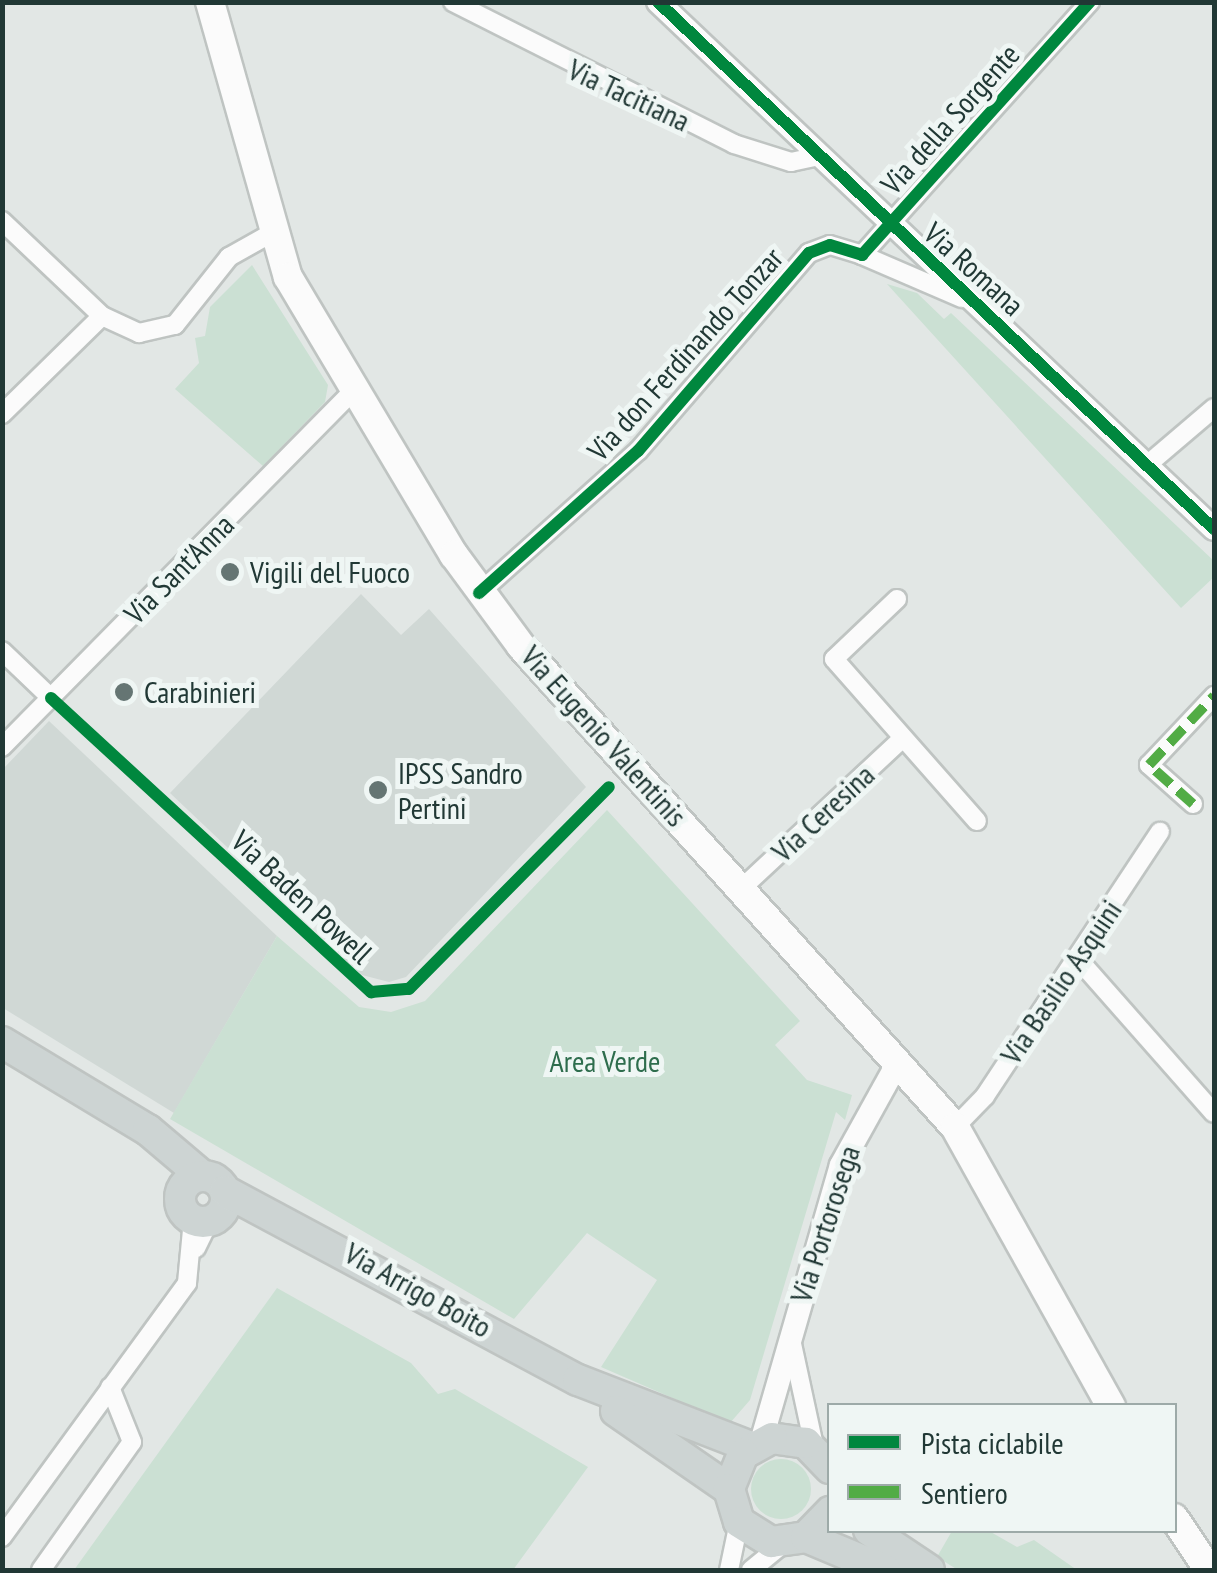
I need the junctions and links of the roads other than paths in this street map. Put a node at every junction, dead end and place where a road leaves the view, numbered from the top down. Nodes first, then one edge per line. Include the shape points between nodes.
1 (210, 2) edge
2 (452, 2) edge
3 (1090, 2) edge
4 (661, 3) edge
5 (814, 157) junction
6 (2, 221) edge
7 (888, 225) junction
8 (270, 234) junction
9 (862, 255) junction
10 (980, 307) junction
11 (102, 316) junction
12 (354, 390) junction
13 (1214, 408) edge
14 (2, 414) edge
15 (1146, 465) junction
16 (1214, 529) edge
17 (478, 593) junction
18 (897, 598) dead end
19 (2, 650) edge
20 (1214, 696) edge
21 (52, 698) junction
22 (903, 738) junction
23 (2, 747) edge
24 (1193, 804) dead end
25 (976, 821) dead end
26 (1160, 832) dead end
27 (742, 888) junction
28 (1078, 959) junction
29 (2, 1042) edge
30 (898, 1062) junction
31 (1214, 1113) edge
32 (955, 1127) junction
33 (209, 1194) junction
34 (792, 1338) junction
35 (578, 1380) junction
36 (110, 1387) junction
37 (1109, 1403) edge
38 (756, 1444) junction
39 (822, 1459) edge
40 (728, 1489) junction
41 (827, 1514) edge
42 (739, 1522) junction
43 (1177, 1522) edge
44 (874, 1533) edge
45 (2, 1537) edge
46 (795, 1540) junction
47 (42, 1570) edge
48 (729, 1570) edge
49 (751, 1570) edge
50 (885, 1570) edge
51 (929, 1570) edge
52 (1210, 1570) edge

1 - 8 main road, Via Eugenio Valentinis
2 - 5 street, Via Tacitiana via 734,144 791,162
3 - 7 street, Via della Sorgente
4 - 5 street, Via Romana
5 - 7 street, Via Romana
6 - 11 street
7 - 9 street
7 - 10 street, Via Romana
8 - 11 street via 229,257 175,325 138,333
8 - 12 main road, Via Eugenio Valentinis
9 - 10 street, Via don Ferdinando Tonzar
9 - 17 street, Via don Ferdinando Tonzar via 830,245 810,252 638,451
10 - 15 street, Via Romana
11 - 14 street
12 - 17 main road, Via Eugenio Valentinis
12 - 21 street, Via Sant'Anna
13 - 15 street
15 - 16 street, Via Romana
17 - 27 main road, Via Eugenio Valentinis
18 - 22 street via 834,659
19 - 21 street
20 - 24 street via 1149,765
21 - 23 street, Via Sant'Anna
22 - 25 street
22 - 27 street, Via Ceresina
26 - 28 street, Via Basilio Asquini
27 - 30 main road, Via Eugenio Valentinis
28 - 31 street
28 - 32 street, Via Basilio Asquini
29 - 33 main road, Via Arrigo Boito
30 - 32 main road, Via Eugenio Valentinis
30 - 34 street, Via Portorosega via 840,1165
32 - 37 main road, Via Eugenio Valentinis
33 - 35 main road, Via Arrigo Boito
33 - 36 street via 187,1283
34 - 38 street, Via Portorosega
34 - 39 street, Via Portorosega
35 - 38 main road, Via Arrigo Boito
35 - 40 main road, Via Arrigo Boito
36 - 45 street
36 - 47 street via 132,1442
38 - 39 main road, Via Arrigo Boito via 784,1438
38 - 40 main road
40 - 42 main road
41 - 46 main road
42 - 46 main road
42 - 48 street
43 - 52 main road
44 - 51 main road
46 - 49 street
46 - 50 main road

